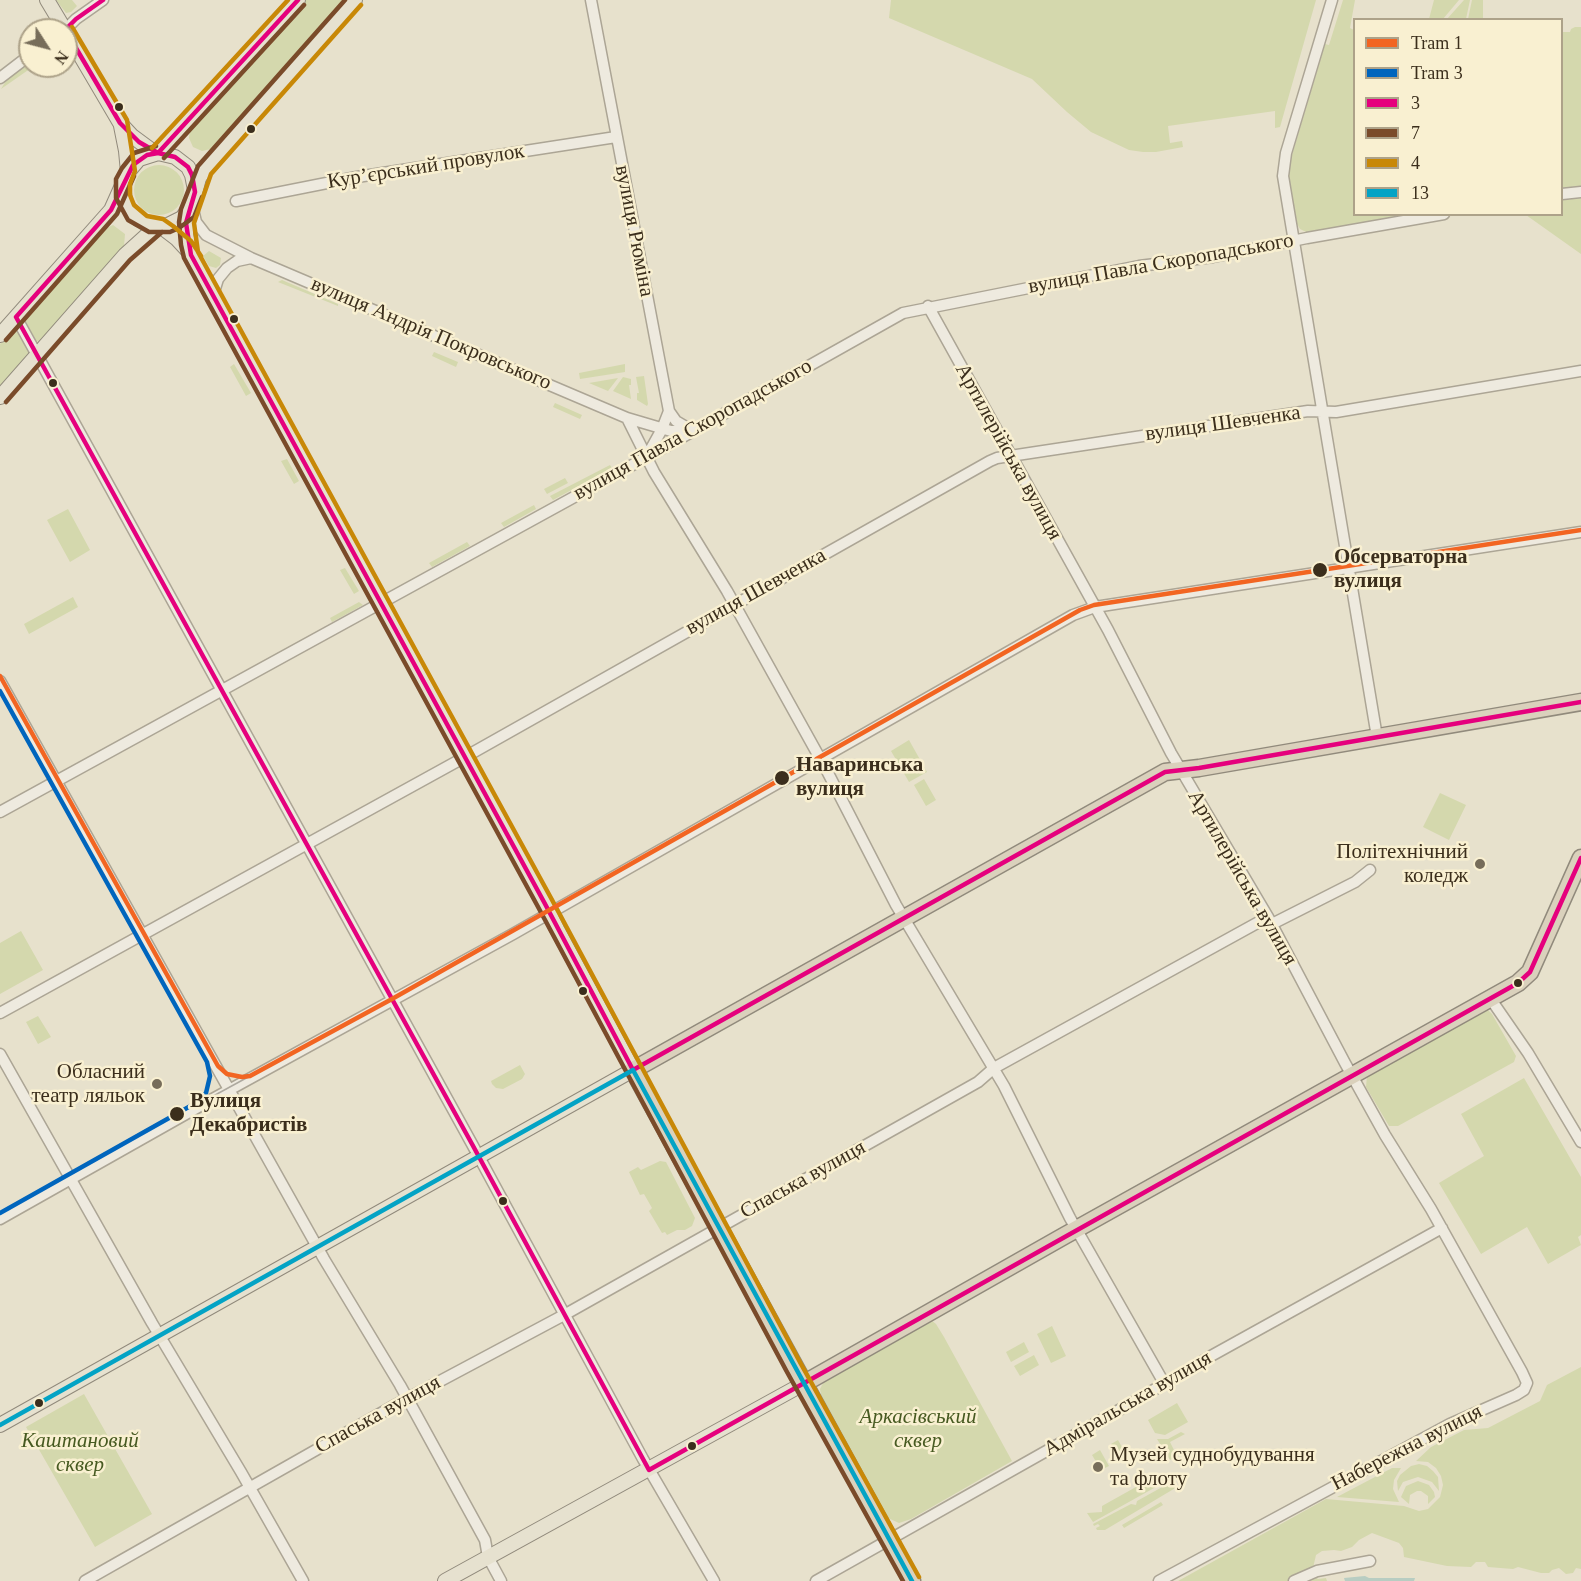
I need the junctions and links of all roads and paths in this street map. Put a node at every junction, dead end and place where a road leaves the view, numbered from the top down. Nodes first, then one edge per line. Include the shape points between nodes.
1 (47, 0) edge
2 (104, 0) edge
3 (298, 0) edge
4 (355, 0) edge
5 (591, 0) edge
6 (1332, 0) edge
7 (58, 18) edge
8 (78, 19) edge
9 (78, 51) edge
10 (18, 65) edge
11 (0, 78) edge
12 (120, 123) junction
13 (616, 137) junction
14 (156, 153) junction
15 (125, 177) junction
16 (1581, 192) edge
17 (1563, 194) edge
18 (236, 201) dead end
19 (192, 203) junction
20 (1433, 216) edge
21 (159, 226) junction
22 (1293, 242) junction
23 (191, 255) junction
24 (251, 258) junction
25 (213, 295) junction
26 (928, 306) junction
27 (16, 317) junction
28 (0, 335) edge
29 (37, 354) junction
30 (1581, 371) edge
31 (0, 398) edge
32 (669, 411) junction
33 (1322, 412) junction
34 (627, 418) junction
35 (662, 429) junction
36 (693, 431) junction
37 (1011, 456) junction
38 (647, 457) junction
39 (1581, 532) edge
40 (1349, 568) junction
41 (381, 602) junction
42 (734, 604) junction
43 (1095, 607) junction
44 (0, 681) edge
45 (222, 690) junction
46 (1581, 702) edge
47 (1377, 736) junction
48 (465, 757) junction
49 (820, 758) junction
50 (1180, 770) junction
51 (56, 780) junction
52 (0, 812) edge
53 (307, 845) junction
54 (1581, 858) edge
55 (1370, 870) dead end
56 (549, 913) junction
57 (903, 918) junction
58 (1270, 921) junction
59 (142, 934) junction
60 (1490, 998) junction
61 (393, 1001) junction
62 (0, 1013) edge
63 (0, 1054) edge
64 (993, 1068) junction
65 (633, 1070) junction
66 (1352, 1075) junction
67 (229, 1090) junction
68 (1581, 1142) edge
69 (478, 1157) junction
70 (71, 1179) junction
71 (0, 1220) edge
72 (719, 1227) junction
73 (1442, 1228) junction
74 (1077, 1229) junction
75 (318, 1247) junction
76 (564, 1315) junction
77 (159, 1335) junction
78 (1164, 1383) junction
79 (1527, 1383) joint
80 (804, 1384) junction
81 (407, 1399) junction
82 (0, 1425) edge
83 (649, 1470) junction
84 (250, 1488) junction
85 (890, 1539) junction
86 (488, 1557) junction
87 (1370, 1561) dead end
88 (85, 1581) edge
89 (303, 1581) edge
90 (445, 1581) edge
91 (501, 1581) edge
92 (714, 1581) edge
93 (816, 1581) edge
94 (912, 1581) edge
95 (1159, 1581) edge
96 (1293, 1581) edge

1 - 7 main road
2 - 8 street
3 - 14 main road
4 - 19 main road via 210,162 199,178
5 - 13 street, вулиця Рюміна
6 - 22 street via 1284,165
9 - 12 main road
10 - 11 street
12 - 14 main road
12 - 15 main road via 126,151
13 - 18 street, Курʼєрський провулок via 357,177
13 - 32 street, вулиця Рюміна
14 - 15 main road via 139,159
14 - 19 main road via 182,161 192,175
15 - 21 main road via 123,196 128,209 144,223
15 - 27 main road via 111,210
16 - 17 street
19 - 21 main road via 175,222
19 - 23 main road via 186,234
19 - 24 street, вулиця Андрія Покровського via 196,222 206,235
20 - 22 street, вулиця Павла Скоропадського
21 - 23 main road
21 - 29 main road via 125,255
22 - 26 street, вулиця Павла Скоропадського
22 - 33 street
23 - 25 main road
24 - 25 street via 226,268
24 - 34 street, вулиця Андрія Покровського
25 - 41 main road
26 - 36 street, вулиця Павла Скоропадського via 903,313
26 - 37 street, Артилерійська вулиця
27 - 28 main road
27 - 29 street
29 - 31 main road
29 - 45 street
30 - 33 street, вулиця Шевченка
32 - 35 street
32 - 36 street via 676,421
33 - 37 street, вулиця Шевченка
33 - 40 street
34 - 35 street, вулиця Андрія Покровського
34 - 38 street
35 - 36 street, вулиця Андрія Покровського
35 - 38 street
36 - 38 street, вулиця Павла Скоропадського
37 - 42 street, вулиця Шевченка via 985,463
37 - 43 street, Артилерійська вулиця
38 - 41 street, вулиця Павла Скоропадського
38 - 42 street
39 - 40 street
40 - 43 street
40 - 47 street
41 - 45 street, вулиця Павла Скоропадського
41 - 48 main road
42 - 48 street, вулиця Шевченка
42 - 49 street
43 - 49 street via 1073,615
43 - 50 street, Артилерійська вулиця
44 - 51 street
45 - 51 street, вулиця Павла Скоропадського
45 - 53 street
46 - 47 highway
47 - 50 highway
48 - 53 street, вулиця Шевченка
48 - 56 main road
49 - 56 street
49 - 57 street
50 - 57 highway via 1154,777
50 - 58 street, Артилерійська вулиця
51 - 52 street, вулиця Павла Скоропадського
51 - 59 street
53 - 59 street, вулиця Шевченка
53 - 61 street
54 - 60 highway via 1530,972
55 - 58 street, Спаська вулиця via 1355,882
56 - 61 street
56 - 65 main road
57 - 64 street
57 - 65 highway
58 - 64 street, Спаська вулиця
58 - 66 street, Артилерійська вулиця
59 - 62 street, вулиця Шевченка
59 - 67 street
60 - 66 highway
60 - 68 street
61 - 67 street
61 - 69 street
63 - 70 street
64 - 72 street, Спаська вулиця via 978,1082
64 - 74 street
65 - 69 main road
65 - 72 highway
66 - 73 street, Артилерійська вулиця
66 - 74 highway
67 - 70 street
67 - 75 street
69 - 75 main road
69 - 76 street
70 - 71 street
70 - 77 street
72 - 76 street, Спаська вулиця
72 - 80 highway
73 - 78 street, Адміральська вулиця
73 - 79 street, Артилерійська вулиця
74 - 78 street
74 - 80 highway
75 - 77 main road
75 - 81 street
76 - 81 street, Спаська вулиця
76 - 83 street
77 - 82 main road
77 - 84 street
78 - 85 street, Адміральська вулиця
79 - 95 street, Набережна вулиця via 1516,1395 1439,1430
80 - 83 main road
80 - 85 highway
81 - 84 street, Спаська вулиця
81 - 86 street via 484,1540
83 - 86 main road
83 - 92 street
84 - 88 street, Спаська вулиця
84 - 89 street
85 - 93 street, Адміральська вулиця
85 - 94 highway
86 - 90 main road
86 - 91 street
87 - 96 street via 1317,1571

